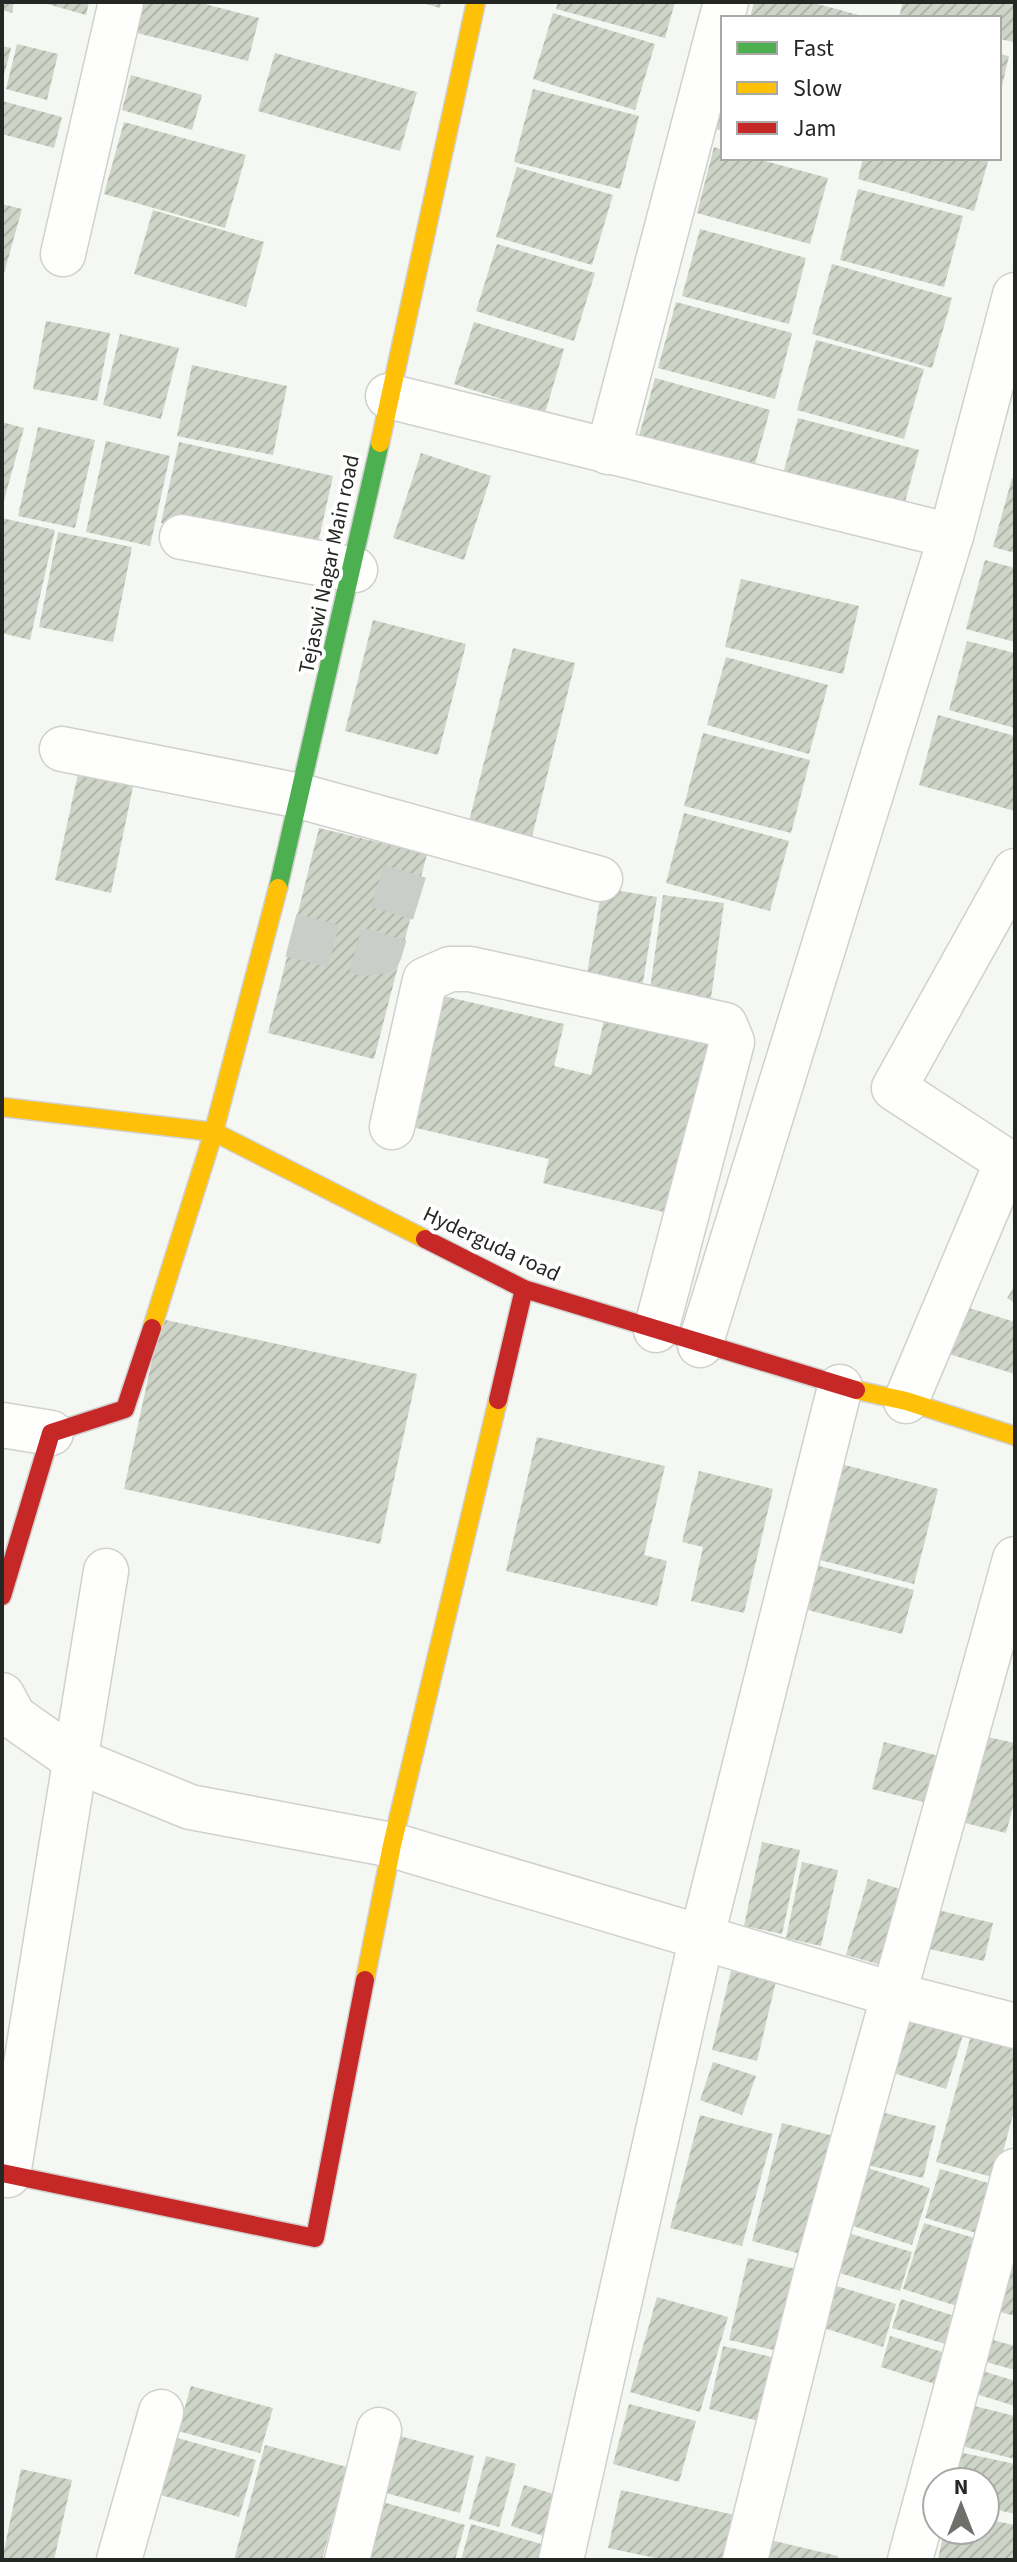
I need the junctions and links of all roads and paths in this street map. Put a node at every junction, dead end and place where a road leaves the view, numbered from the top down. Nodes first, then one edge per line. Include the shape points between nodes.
1 (121, 2) edge
2 (476, 2) edge
3 (721, 21) edge
4 (63, 254) dead end
5 (1015, 295) edge
6 (388, 396) junction
7 (608, 452) junction
8 (951, 536) junction
9 (182, 537) dead end
10 (355, 570) junction
11 (62, 749) dead end
12 (300, 796) junction
13 (1015, 871) edge
14 (600, 879) dead end
15 (1002, 928) edge
16 (2, 1107) edge
17 (392, 1127) dead end
18 (214, 1132) junction
19 (1011, 1165) edge
20 (524, 1289) junction
21 (656, 1330) junction
22 (700, 1345) junction
23 (840, 1387) junction
24 (906, 1401) junction
25 (2, 1425) edge
26 (51, 1433) junction
27 (1015, 1436) edge
28 (1015, 1559) edge
29 (106, 1571) dead end
30 (2, 1596) edge
31 (2, 1695) edge
32 (75, 1760) junction
33 (392, 1845) junction
34 (702, 1936) junction
35 (895, 1995) junction
36 (18, 2015) edge
37 (1015, 2026) edge
38 (1015, 2171) edge
39 (5, 2174) edge
40 (161, 2412) dead end
41 (379, 2430) dead end
42 (119, 2560) edge
43 (347, 2560) edge
44 (561, 2560) edge
45 (745, 2560) edge
46 (910, 2560) edge

1 - 4 street
2 - 6 street, Tejaswi Nagar Main road
3 - 7 street
5 - 8 street
6 - 7 street
6 - 10 street, Tejaswi Nagar Main road
7 - 8 street
8 - 22 street
9 - 10 street
10 - 12 street, Tejaswi Nagar Main road
11 - 12 street
12 - 14 street via 415,838
12 - 18 street, Tejaswi Nagar Main road via 278,932
13 - 15 street
15 - 19 street via 894,1088
16 - 18 street, Hyderguda road
17 - 21 street via 425,980 435,973 470,969 725,1025 732,1042
18 - 20 street, Hyderguda road
18 - 26 street, Tejaswi Nagar Main road via 125,1409
19 - 24 street
20 - 21 street, Hyderguda road
20 - 33 street
21 - 22 street, Hyderguda road
22 - 23 street, Hyderguda road
23 - 24 street, Hyderguda road
23 - 34 street
24 - 27 street, Hyderguda road
25 - 26 street
26 - 30 street
28 - 35 street
29 - 32 street
31 - 32 street via 14,1717
32 - 33 street via 190,1807
32 - 36 street
33 - 34 street
33 - 39 street via 315,2238
34 - 35 street
34 - 44 street
35 - 37 street
35 - 45 street via 817,2270
36 - 39 street
38 - 46 street
40 - 42 street
41 - 43 street

